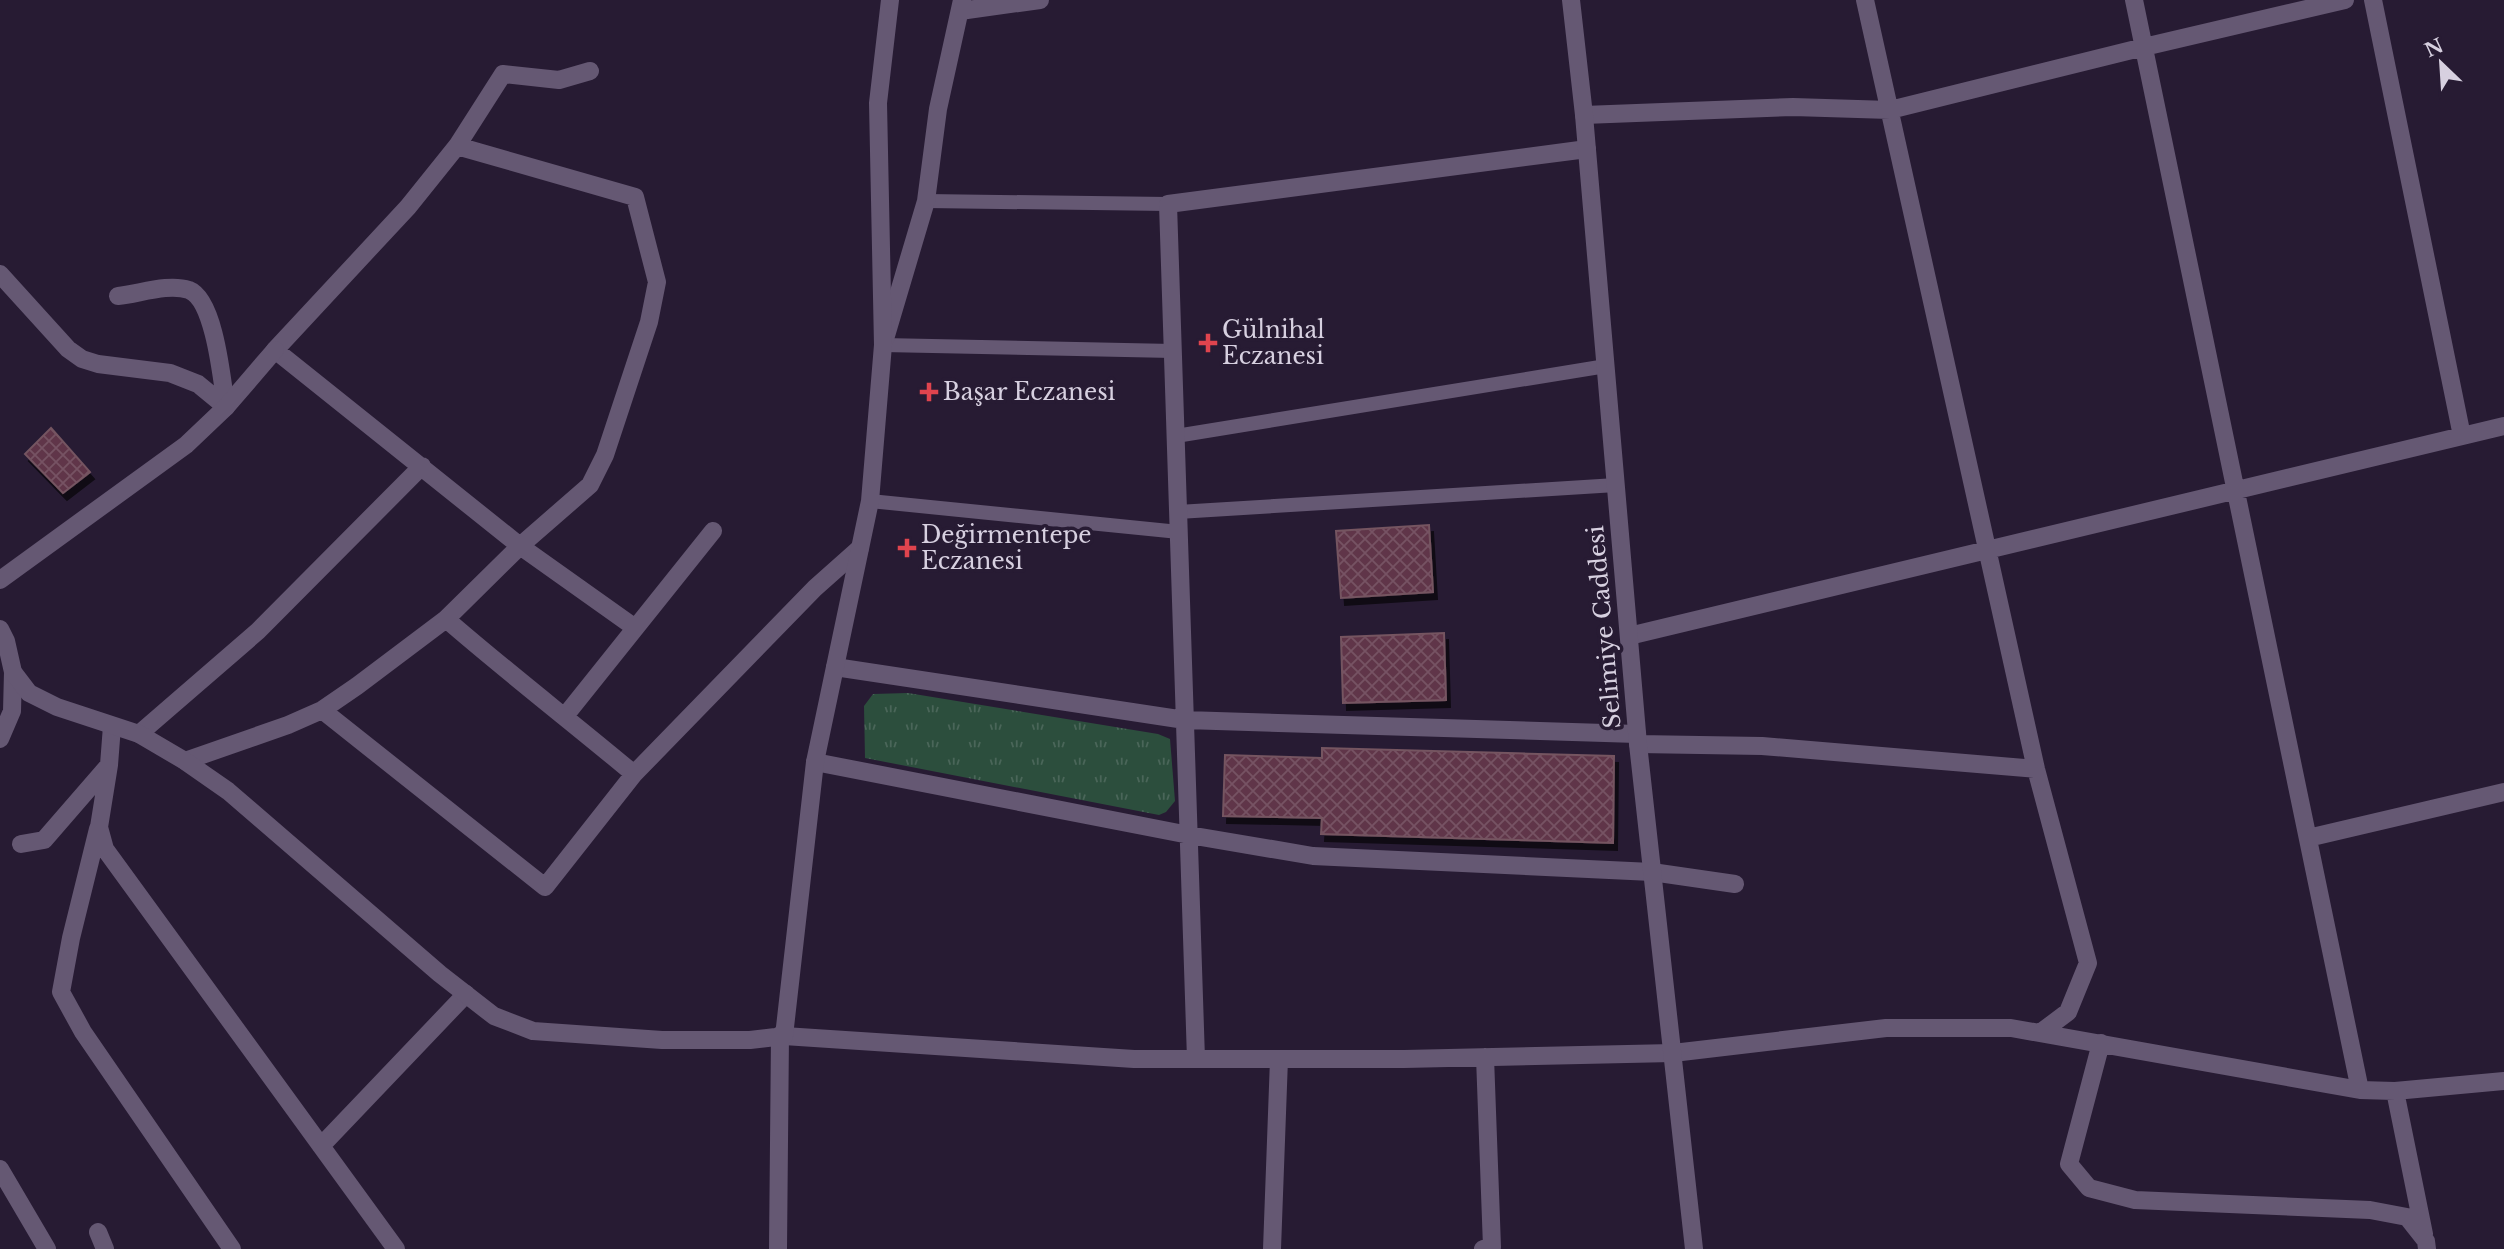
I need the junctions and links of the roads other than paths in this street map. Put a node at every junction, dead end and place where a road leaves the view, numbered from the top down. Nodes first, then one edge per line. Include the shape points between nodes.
1 (890, 0) edge
2 (1040, 0) edge
3 (1571, 0) edge
4 (1865, 0) edge
5 (2134, 0) edge
6 (2345, 0) edge
7 (2373, 0) edge
8 (961, 6) edge
9 (2144, 47) junction
10 (590, 71) dead end
11 (1890, 110) junction
12 (1584, 114) junction
13 (457, 146) junction
14 (1587, 149) junction
15 (926, 201) junction
16 (1168, 204) junction
17 (0, 274) edge
18 (118, 296) dead end
19 (883, 345) junction
20 (275, 350) junction
21 (1172, 351) junction
22 (1606, 366) junction
23 (226, 407) junction
24 (2504, 426) edge
25 (1175, 436) junction
26 (2462, 436) junction
27 (422, 466) junction
28 (1616, 485) junction
29 (2236, 490) junction
30 (870, 501) junction
31 (1178, 512) junction
32 (713, 531) dead end
33 (1179, 532) junction
34 (520, 547) junction
35 (860, 548) junction
36 (1988, 550) junction
37 (0, 580) edge
38 (446, 619) junction
39 (634, 627) junction
40 (0, 629) edge
41 (1629, 636) junction
42 (835, 667) junction
43 (13, 672) junction
44 (322, 710) junction
45 (565, 716) junction
46 (1185, 720) junction
47 (112, 726) junction
48 (139, 734) junction
49 (0, 739) edge
50 (1638, 739) junction
51 (185, 761) junction
52 (815, 762) junction
53 (109, 765) junction
54 (2036, 769) junction
55 (634, 774) junction
56 (2504, 792) edge
57 (99, 827) junction
58 (1189, 835) junction
59 (2308, 838) junction
60 (21, 844) dead end
61 (1653, 872) junction
62 (1735, 884) dead end
63 (466, 994) junction
64 (2040, 1033) junction
65 (782, 1036) junction
66 (2101, 1043) junction
67 (1672, 1053) junction
68 (1485, 1057) junction
69 (1196, 1059) junction
70 (1279, 1059) junction
71 (2504, 1081) edge
72 (2360, 1090) junction
73 (2395, 1091) junction
74 (321, 1146) junction
75 (0, 1169) edge
76 (98, 1232) dead end
77 (2426, 1245) edge
78 (47, 1249) edge
79 (105, 1249) edge
80 (232, 1249) edge
81 (396, 1249) edge
82 (778, 1249) edge
83 (1272, 1249) edge
84 (1483, 1249) edge
85 (1694, 1249) edge

1 - 19 street via 878,103
2 - 8 street
3 - 12 street, Selimiye Caddesi
4 - 11 street
5 - 9 street
6 - 9 street
7 - 26 street
8 - 15 street via 937,108
9 - 11 street
9 - 29 street
10 - 13 street via 559,80 503,74
11 - 12 street via 1793,107
11 - 36 street
12 - 14 street, Selimiye Caddesi
13 - 20 street via 408,207
13 - 34 street via 635,197 657,282 649,322 605,455 590,485
14 - 16 street
14 - 22 street, Selimiye Caddesi
15 - 16 lane
15 - 19 street
16 - 21 street
17 - 23 street via 82,359 170,373 198,384
18 - 23 street via 167,288 189,290 201,299 212,329
19 - 21 lane
19 - 30 street
20 - 23 street
20 - 27 street
21 - 25 street
22 - 25 lane
22 - 28 street, Selimiye Caddesi
23 - 37 street via 186,445
24 - 26 street
25 - 31 street
26 - 29 street
27 - 34 street
27 - 48 street via 258,631
28 - 31 lane
28 - 41 street, Selimiye Caddesi
29 - 36 street
29 - 59 street
30 - 33 lane
30 - 35 street
31 - 33 street
32 - 39 street
33 - 46 street
34 - 38 street
34 - 39 street
35 - 42 street
35 - 55 street via 815,588
36 - 41 street
36 - 54 street
38 - 44 street
38 - 45 street
39 - 45 street
40 - 43 street
41 - 50 street, Selimiye Caddesi
42 - 46 street
42 - 52 street
43 - 47 street via 29,693
43 - 49 street via 12,711
44 - 51 street
44 - 55 street via 545,887
45 - 55 street
46 - 50 street
46 - 58 street
47 - 48 street
47 - 53 street
48 - 51 street
50 - 54 street
50 - 61 street, Selimiye Caddesi
51 - 63 street via 228,791
52 - 58 street
52 - 65 street
53 - 57 street
53 - 60 street via 44,841
54 - 64 street via 2088,963 2068,1012
56 - 59 street
57 - 74 street via 105,849
57 - 80 street via 61,992 83,1032
58 - 61 street via 1313,856
58 - 69 street
59 - 72 street
61 - 62 street
61 - 67 street, Selimiye Caddesi
63 - 65 street via 494,1017 534,1031 662,1041
63 - 74 street
64 - 66 street
64 - 67 street via 2011,1028 1886,1028
65 - 69 street
65 - 82 street
66 - 72 street
66 - 77 street via 2069,1164 2089,1188 2135,1200 2370,1210 2407,1217
67 - 68 street
67 - 85 street, Selimiye Caddesi
68 - 70 street
68 - 84 street via 1492,1247
69 - 70 street
70 - 83 street
71 - 73 street
72 - 73 street
73 - 77 street
74 - 81 street
75 - 78 street
76 - 79 street

